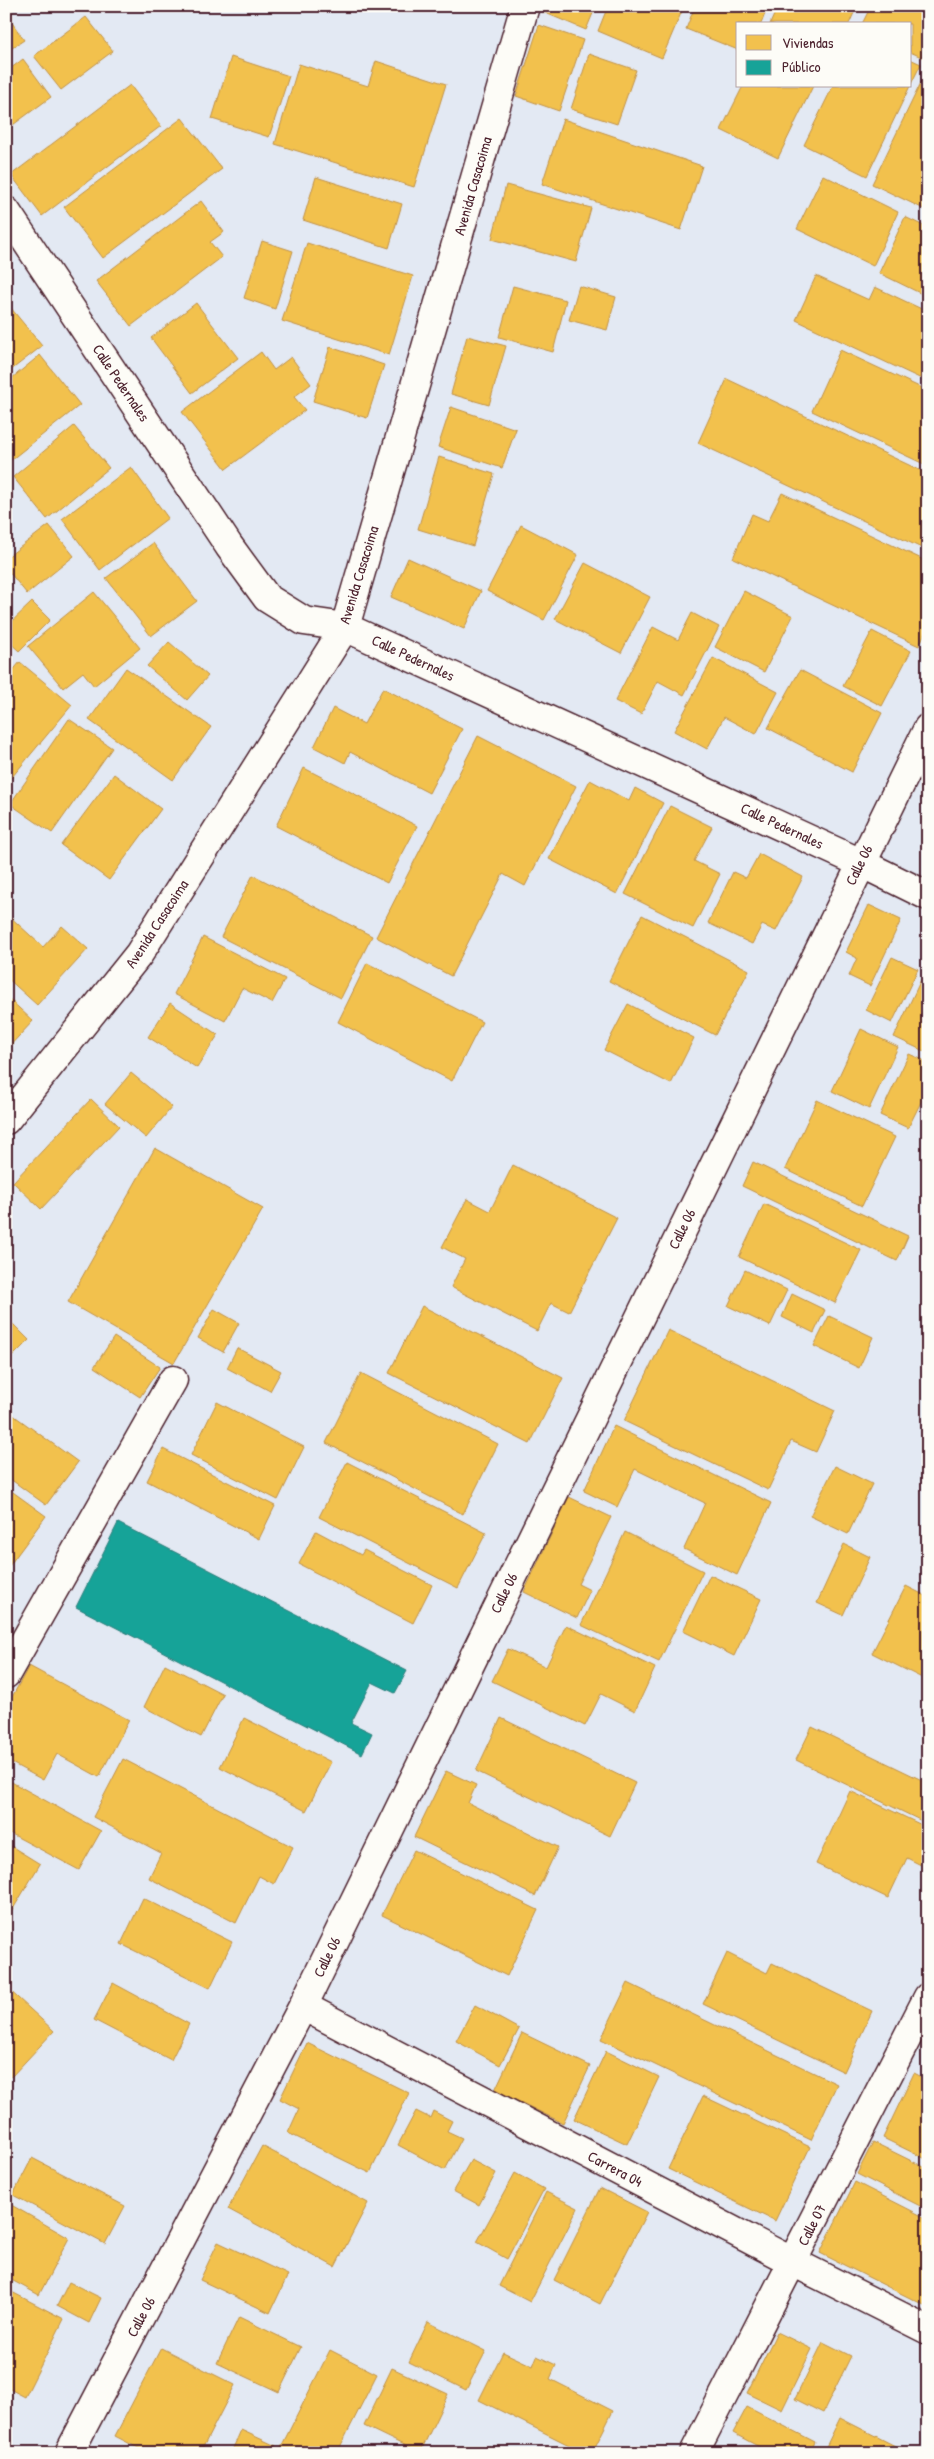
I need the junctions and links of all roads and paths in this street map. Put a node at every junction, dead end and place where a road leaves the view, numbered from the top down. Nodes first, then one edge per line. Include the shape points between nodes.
1 (525, 6) edge
2 (6, 211) edge
3 (345, 626) junction
4 (928, 728) edge
5 (861, 863) junction
6 (928, 896) edge
7 (6, 1120) edge
8 (173, 1380) dead end
9 (6, 1674) edge
10 (928, 1997) edge
11 (303, 2006) junction
12 (793, 2262) junction
13 (928, 2330) edge
14 (70, 2453) edge
15 (694, 2453) edge

1 - 3 street, Avenida Casacoima
2 - 3 street, Calle Pedernales via 267,598 304,622
3 - 5 street, Calle Pedernales
3 - 7 street, Avenida Casacoima via 139,954
4 - 5 street, Calle 06
5 - 6 street, Calle Pedernales
5 - 11 street, Calle 06
8 - 9 street
10 - 12 street, Calle 07
11 - 12 street, Carrera 04
11 - 14 street, Calle 06
12 - 13 street, Carrera 04
12 - 15 street, Calle 07

